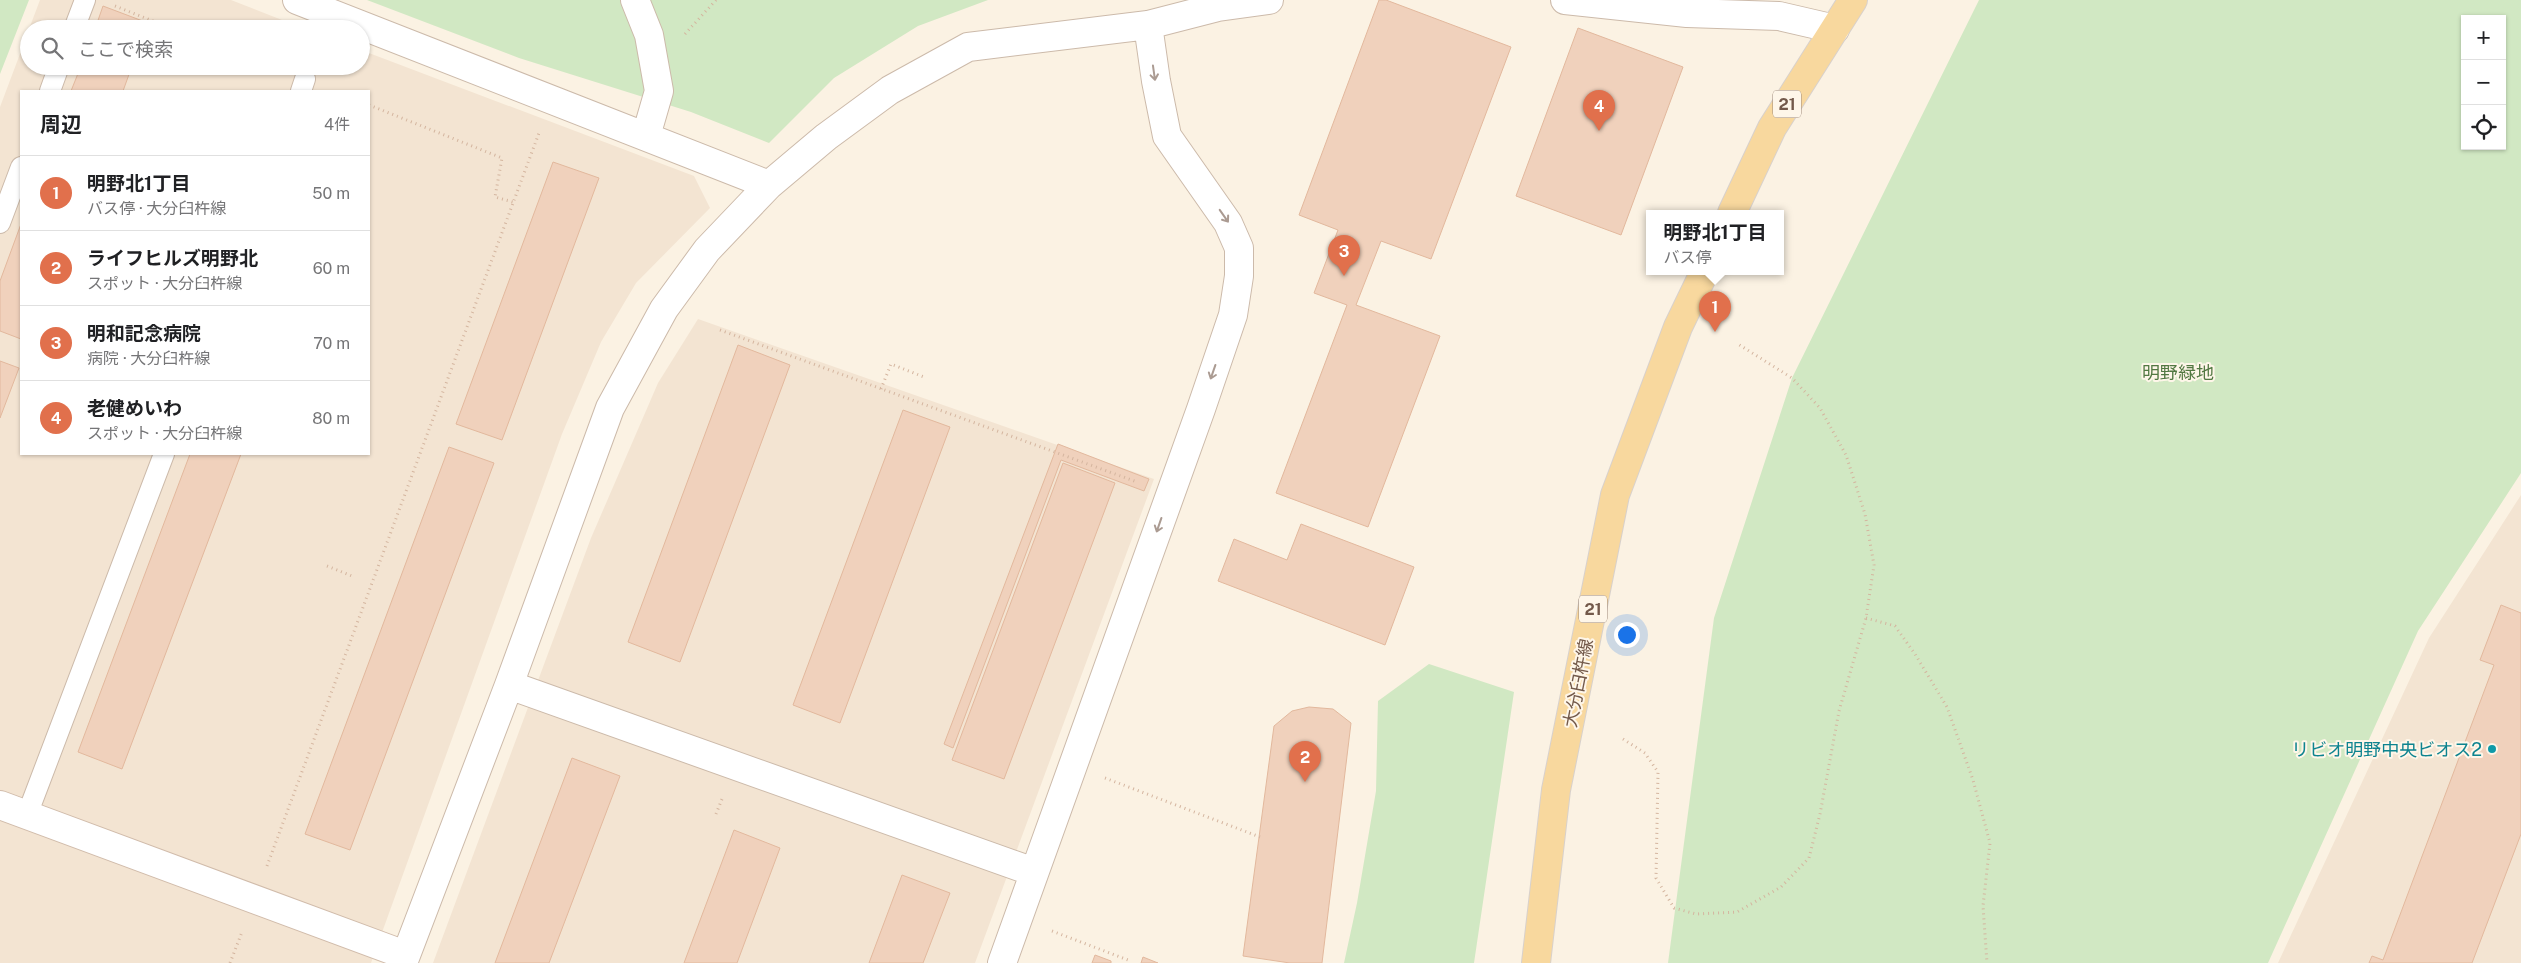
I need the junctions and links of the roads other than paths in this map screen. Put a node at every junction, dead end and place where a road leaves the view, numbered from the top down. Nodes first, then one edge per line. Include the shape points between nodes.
1 (84, 0) edge
2 (296, 0) edge
3 (635, 0) edge
4 (1270, 0) edge
5 (1566, 0) edge
6 (1852, 0) edge
7 (1687, 6) edge
8 (77, 20) edge
9 (347, 20) edge
10 (1148, 25) junction
11 (370, 29) edge
12 (1836, 29) junction
13 (56, 75) edge
14 (50, 90) edge
15 (646, 136) junction
16 (20, 170) edge
17 (770, 185) junction
18 (1733, 210) edge
19 (0, 223) edge
20 (1703, 275) edge
21 (164, 455) edge
22 (509, 685) junction
23 (0, 805) edge
24 (27, 815) junction
25 (1034, 872) junction
26 (404, 959) edge
27 (1002, 963) edge
28 (1536, 963) edge

1 - 8 lane
2 - 9 street
3 - 15 street via 649,35 659,91
4 - 10 street via 1218,7
5 - 7 street
6 - 12 main road, 21
7 - 12 street via 1780,16
10 - 17 street via 968,47 890,90 826,137
10 -> 25 street via 1168,136 1228,223 1239,248 1240,276 1233,314
11 - 15 street
12 - 18 main road, 21 via 1772,128
13 - 14 lane
15 - 17 street
16 - 19 lane
17 - 22 street via 707,250 664,310 610,408
20 - 28 main road, 大分臼杵線 / 21 via 1678,327 1615,495 1556,790
21 - 24 lane
22 - 25 street
22 - 26 street
23 - 24 street
24 - 26 street
25 - 27 street

